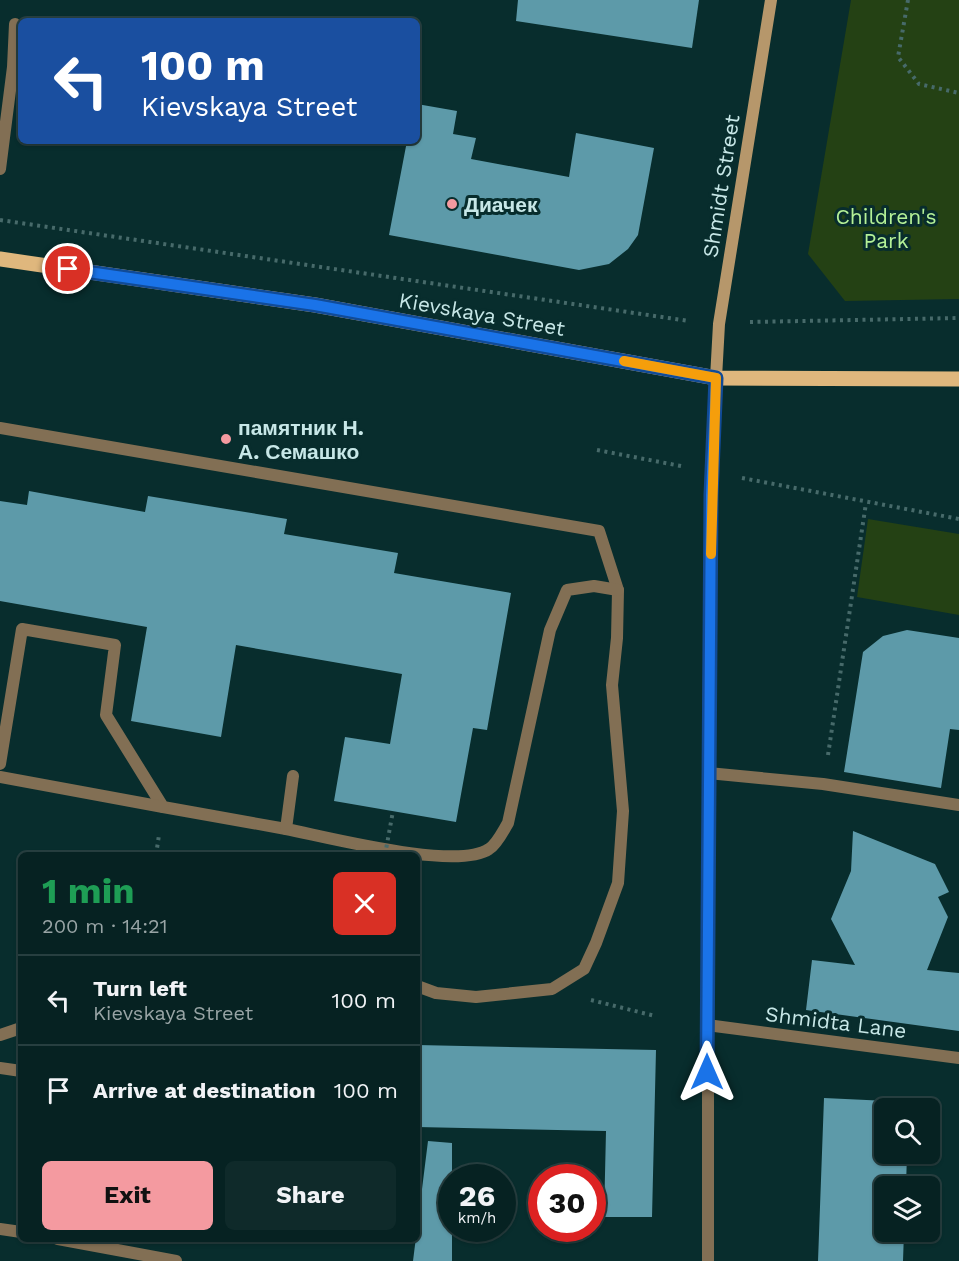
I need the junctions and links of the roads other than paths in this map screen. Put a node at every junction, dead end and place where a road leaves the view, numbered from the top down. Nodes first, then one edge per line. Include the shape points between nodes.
1 (771, 0) edge
2 (15, 24) dead end
3 (0, 65) edge
4 (13, 67) junction
5 (0, 169) edge
6 (0, 259) edge
7 (716, 378) junction
8 (959, 379) edge
9 (0, 428) edge
10 (618, 590) junction
11 (0, 764) edge
12 (708, 773) junction
13 (293, 776) dead end
14 (0, 777) edge
15 (959, 806) edge
16 (163, 807) junction
17 (286, 829) junction
18 (412, 852) edge
19 (420, 854) edge
20 (420, 987) edge
21 (707, 1025) junction
22 (18, 1029) edge
23 (0, 1035) edge
24 (959, 1058) edge
25 (0, 1068) edge
26 (18, 1071) edge
27 (0, 1229) edge
28 (18, 1232) edge
29 (74, 1242) edge
30 (176, 1261) edge
31 (708, 1261) edge

1 - 7 main road, Shmidt Street via 719,324
2 - 4 street
3 - 4 street
4 - 5 street
6 - 7 main road, Kievskaya Street via 315,305
7 - 8 main road, Kievskaya Street
7 - 12 street via 711,472
9 - 10 street via 599,531
10 - 19 street via 594,586 567,590 550,630 508,823 490,849 464,858
10 - 20 street via 612,685 622,810 618,883 584,969 552,990 476,996 436,993
11 - 16 street via 22,629 115,645 106,715
12 - 15 street via 823,784
12 - 21 street
13 - 17 street
14 - 16 street
16 - 17 street
17 - 18 street
21 - 24 street, Shmidta Lane
21 - 31 street
22 - 23 street
25 - 26 street
27 - 28 street
29 - 30 street

